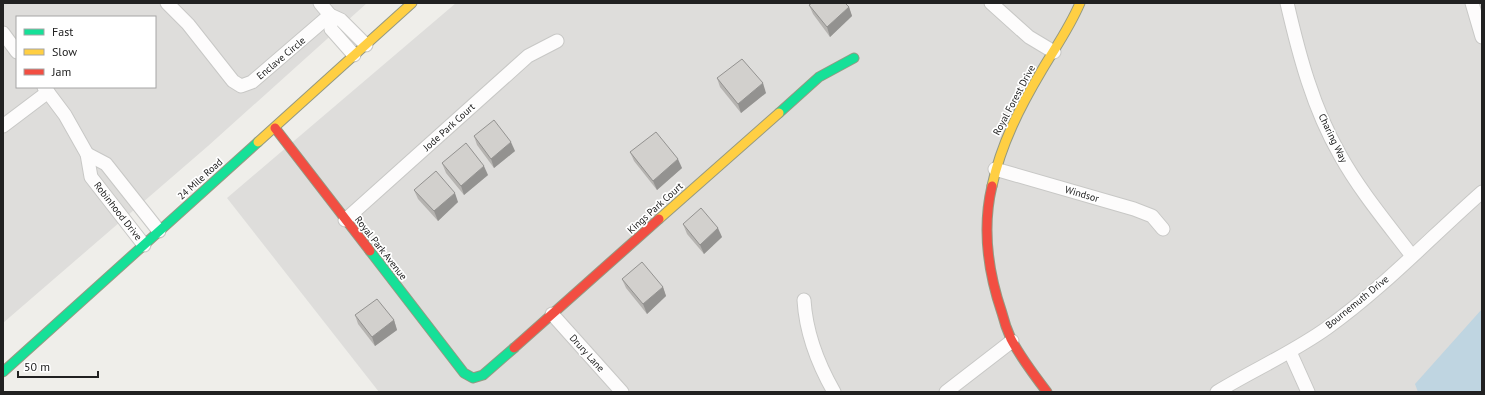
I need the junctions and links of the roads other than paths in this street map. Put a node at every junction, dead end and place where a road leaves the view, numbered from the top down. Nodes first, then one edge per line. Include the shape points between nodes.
1 (167, 3) edge
2 (320, 3) edge
3 (412, 3) edge
4 (991, 3) edge
5 (1080, 3) edge
6 (1287, 3) edge
7 (1472, 3) edge
8 (330, 15) junction
9 (3, 33) edge
10 (1482, 37) edge
11 (557, 41) dead end
12 (366, 45) junction
13 (16, 51) edge
14 (1054, 52) junction
15 (354, 55) junction
16 (854, 58) dead end
17 (46, 89) edge
18 (3, 126) edge
19 (275, 128) junction
20 (87, 154) junction
21 (995, 169) junction
22 (1482, 192) edge
23 (346, 220) junction
24 (1162, 229) dead end
25 (159, 231) junction
26 (144, 245) junction
27 (1412, 256) junction
28 (804, 300) dead end
29 (552, 314) junction
30 (1012, 341) junction
31 (1290, 352) junction
32 (3, 372) edge
33 (473, 378) joint
34 (622, 392) edge
35 (834, 392) edge
36 (946, 392) edge
37 (1047, 392) edge
38 (1217, 392) edge
39 (1308, 392) edge

1 - 8 street, Enclave Circle via 188,24 233,82 241,86 252,82
2 - 8 street
3 - 12 street, 24 Mile Road
4 - 14 street via 1029,36
5 - 14 street, Royal Forest Drive
6 - 27 street, Charing Way via 1308,79 1329,134 1367,198
7 - 10 street
8 - 12 street via 341,20
8 - 15 street via 331,29
9 - 13 street
11 - 23 street, Jode Park Court via 528,56
12 - 15 street, 24 Mile Road
14 - 21 street, Royal Forest Drive via 1014,120
15 - 19 street, 24 Mile Road
16 - 29 street, Kings Park Court via 819,77
17 - 18 street
17 - 20 street, Robinhood Drive via 65,115
19 - 23 street, Royal Park Avenue
19 - 25 street, 24 Mile Road
20 - 25 street, Robinhood Drive via 106,164
20 - 26 street, Robinhood Drive via 91,177
21 - 24 street, Windsor via 1134,209 1152,216
21 - 30 street, Royal Forest Drive via 988,201 986,248 989,274
22 - 27 street, Bournemuth Drive
23 - 33 street, Royal Park Avenue via 464,373
25 - 26 street, 24 Mile Road
26 - 32 street, 24 Mile Road
27 - 31 street, Bournemuth Drive via 1347,313
28 - 35 street via 808,330
29 - 33 street, Kings Park Court via 483,375
29 - 34 street, Drury Lane
30 - 36 street
30 - 37 street, Royal Forest Drive
31 - 38 street, Bournemuth Drive
31 - 39 street

